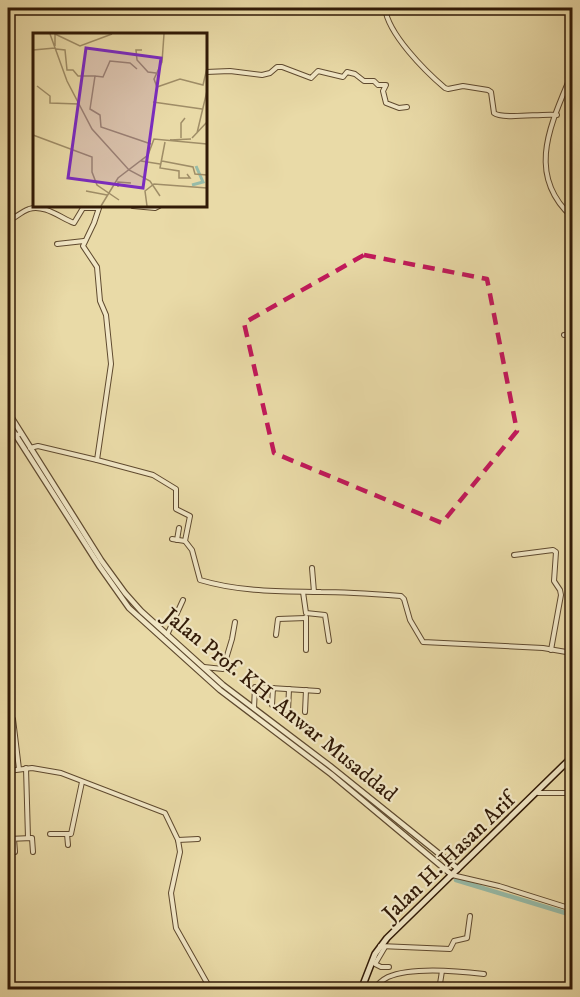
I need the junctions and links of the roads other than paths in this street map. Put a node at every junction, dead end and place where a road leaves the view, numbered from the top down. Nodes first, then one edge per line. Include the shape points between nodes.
1 (386, 8) edge
2 (207, 72) edge
3 (573, 74) edge
4 (407, 107) dead end
5 (557, 115) junction
6 (101, 207) edge
7 (573, 217) edge
8 (8, 221) edge
9 (84, 241) junction
10 (57, 244) dead end
11 (573, 334) edge
12 (564, 335) dead end
13 (8, 412) edge
14 (8, 423) edge
15 (8, 434) edge
16 (18, 434) junction
17 (30, 447) junction
18 (97, 460) junction
19 (50, 485) junction
20 (179, 528) dead end
21 (185, 541) junction
22 (514, 555) dead end
23 (312, 567) dead end
24 (303, 592) junction
25 (314, 592) junction
26 (183, 600) dead end
27 (138, 612) junction
28 (306, 616) junction
29 (235, 622) dead end
30 (276, 635) dead end
31 (167, 636) junction
32 (329, 640) dead end
33 (306, 650) dead end
34 (551, 650) junction
35 (573, 653) edge
36 (186, 656) junction
37 (203, 667) junction
38 (273, 688) junction
39 (289, 689) junction
40 (306, 690) junction
41 (318, 691) dead end
42 (272, 705) dead end
43 (254, 709) junction
44 (288, 711) dead end
45 (305, 712) dead end
46 (8, 716) edge
47 (573, 757) edge
48 (26, 768) junction
49 (19, 769) junction
50 (8, 771) edge
51 (82, 782) junction
52 (538, 793) junction
53 (573, 793) edge
54 (50, 834) dead end
55 (67, 834) junction
56 (28, 838) junction
57 (8, 839) edge
58 (14, 839) junction
59 (198, 839) dead end
60 (178, 840) junction
61 (68, 845) dead end
62 (15, 852) dead end
63 (33, 852) dead end
64 (455, 867) junction
65 (450, 874) junction
66 (461, 877) junction
67 (573, 909) edge
68 (470, 916) dead end
69 (382, 947) junction
70 (389, 967) dead end
71 (442, 971) junction
72 (484, 974) dead end
73 (362, 987) edge
74 (373, 989) edge
75 (211, 990) edge
76 (439, 990) edge

1 - 5 street via 397,37 445,88 488,90 494,113 500,117
2 - 4 street via 262,75 282,67 309,78 318,71 343,77 346,72 353,73 363,81 386,85 383,91 388,104
3 - 5 street
5 - 7 street via 546,149 547,175 553,195
6 - 8 street via 83,208 73,223 56,213 34,208
6 - 9 street
9 - 10 street
9 - 18 street via 83,249 97,267 111,360
11 - 12 street
13 - 16 street, Jalan Prof. KH. Anwar Musaddad
14 - 16 street, Jalan Prof. KH. Anwar Musaddad
15 - 16 street
16 - 17 street, Jalan Prof. KH. Anwar Musaddad
16 - 19 street, Jalan Prof. KH. Anwar Musaddad
17 - 18 street
17 - 19 street, Jalan Prof. KH. Anwar Musaddad
18 - 21 street via 153,475 176,489 176,509 190,516
19 - 27 street, Jalan Prof. KH. Anwar Musaddad
20 - 21 street via 174,540
21 - 24 street via 192,550 200,580 246,590
22 - 34 street via 555,551 554,581 561,595
23 - 25 street
24 - 25 street
24 - 28 street
25 - 34 street via 402,597 414,630 424,643
26 - 31 street
27 - 31 street, Jalan Prof. KH. Anwar Musaddad
27 - 36 street, Jalan Prof. KH. Anwar Musaddad
28 - 30 street via 278,619
28 - 32 street via 325,615
28 - 33 street
29 - 37 street via 223,669
31 - 36 street, Jalan Prof. KH. Anwar Musaddad
34 - 35 street
36 - 37 street, Jalan Prof. KH. Anwar Musaddad
36 - 65 street, Jalan Prof. KH. Anwar Musaddad via 232,700 331,774
37 - 43 street, Jalan Prof. KH. Anwar Musaddad
38 - 39 street
38 - 42 street
38 - 43 street via 255,687
39 - 40 street
39 - 44 street
40 - 41 street
40 - 45 street
43 - 64 street, Jalan Prof. KH. Anwar Musaddad
46 - 49 street via 13,719
47 - 52 main road, Jalan H. Hasan Arif
48 - 49 street
48 - 51 street via 61,773
48 - 56 street
49 - 50 street
51 - 55 street via 71,834
51 - 60 street via 164,812
52 - 53 street
52 - 64 main road, Jalan H. Hasan Arif
54 - 55 street
55 - 61 street
56 - 58 street
56 - 63 street via 32,838
57 - 58 street
58 - 62 street
59 - 60 street
60 - 75 street via 180,852 171,893 176,928
64 - 65 main road, Jalan H. Hasan Arif
64 - 66 street
65 - 66 street
65 - 69 main road, Jalan H. Hasan Arif
66 - 67 street
68 - 69 street via 467,938 454,941 450,949
69 - 70 street via 375,963
69 - 73 main road, Jalan H. Hasan Arif via 370,963
71 - 72 street
71 - 74 street via 392,976
71 - 76 street
73 - 74 street

